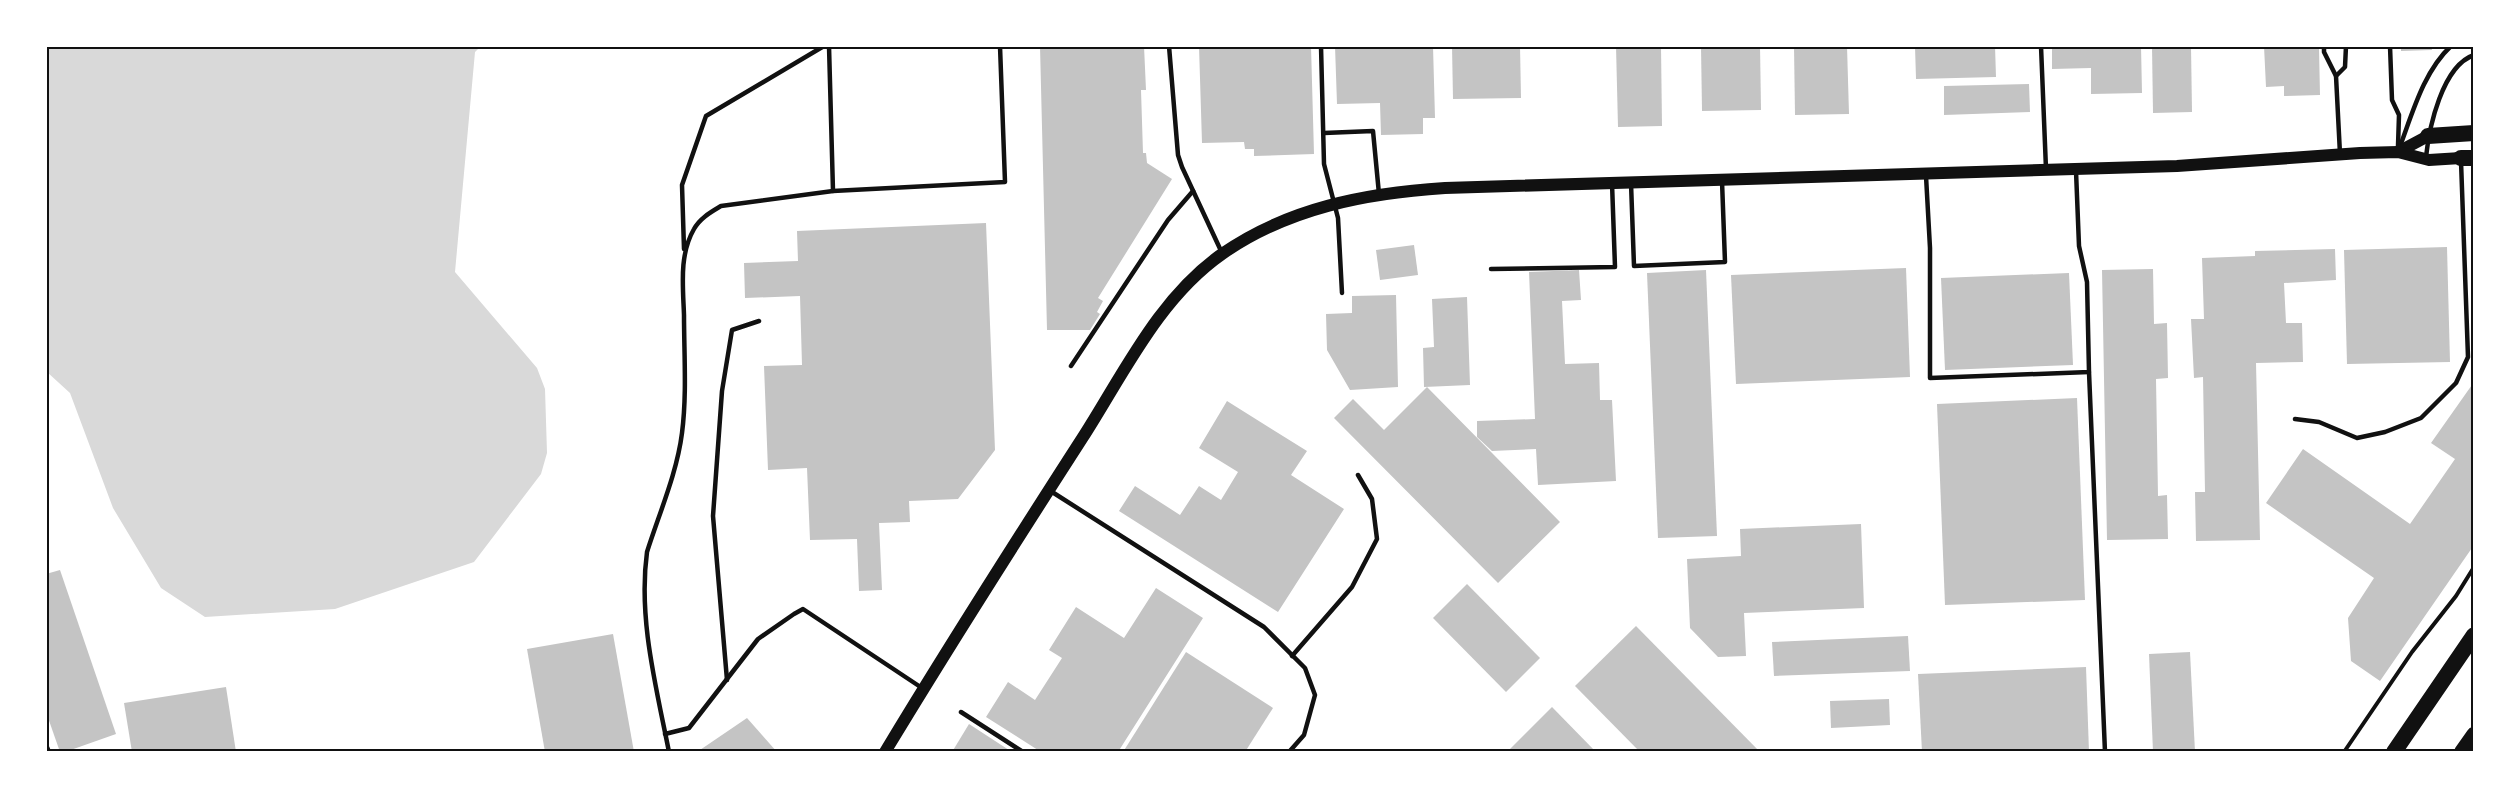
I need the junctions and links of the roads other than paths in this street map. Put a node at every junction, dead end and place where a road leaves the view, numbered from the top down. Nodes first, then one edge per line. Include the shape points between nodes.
1 (824, 46) edge
2 (829, 46) edge
3 (1000, 46) edge
4 (1169, 46) edge
5 (1321, 46) edge
6 (2040, 46) edge
7 (2324, 46) edge
8 (2346, 46) edge
9 (2390, 46) edge
10 (2451, 46) edge
11 (2474, 55) edge
12 (2337, 76) junction
13 (1324, 133) junction
14 (2474, 133) edge
15 (2428, 136) junction
16 (2398, 152) junction
17 (2340, 154) junction
18 (2467, 158) edge
19 (2426, 159) junction
20 (2076, 168) junction
21 (2046, 169) junction
22 (1926, 173) junction
23 (1722, 181) junction
24 (1612, 183) junction
25 (1631, 183) junction
26 (833, 191) junction
27 (1193, 191) junction
28 (1379, 194) junction
29 (1333, 203) junction
30 (685, 254) junction
31 (1222, 254) junction
32 (1491, 269) dead end
33 (1342, 293) dead end
34 (759, 321) dead end
35 (1071, 366) dead end
36 (2089, 372) junction
37 (2295, 419) dead end
38 (1358, 475) dead end
39 (1050, 490) junction
40 (2474, 634) edge
41 (1292, 656) junction
42 (727, 680) junction
43 (922, 688) junction
44 (961, 712) dead end
45 (665, 734) junction
46 (2474, 735) edge
47 (46, 745) edge
48 (49, 752) edge
49 (669, 752) edge
50 (885, 752) edge
51 (1023, 752) edge
52 (1289, 752) edge
53 (2105, 752) edge
54 (2394, 752) edge
55 (2462, 752) edge

1 - 30 lane via 706,116 682,185
2 - 26 lane
3 - 26 lane via 1005,182
4 - 27 lane via 1178,154
5 - 13 lane
6 - 21 lane
7 - 12 lane
8 - 12 lane via 2345,67
9 - 16 lane via 2392,100 2399,115
10 - 16 lane via 2439,57 2417,100
11 - 15 lane via 2452,74 2440,95
12 - 17 lane
13 - 28 lane via 1373,131
13 - 29 lane via 1324,164
14 - 15 highway
15 - 16 main road
15 - 19 lane
16 - 17 main road
16 - 19 main road
17 - 20 main road via 2176,166
18 - 19 main road
18 - 37 lane via 2468,357 2456,383 2421,418 2385,432 2357,438 2319,422
20 - 21 main road
20 - 36 lane via 2079,246 2087,282
21 - 22 main road
22 - 23 main road
22 - 36 lane via 1930,378
23 - 25 main road
23 - 25 lane via 1725,262 1634,266
24 - 25 main road
24 - 28 main road
24 - 32 lane via 1615,267
26 - 30 lane via 721,206 695,227
27 - 31 lane
27 - 35 lane via 1168,220
28 - 29 main road
29 - 31 main road via 1283,220
29 - 33 lane via 1338,218
30 - 45 lane via 682,435 644,572 645,620
31 - 39 main road via 1176,294
34 - 42 lane via 732,330 722,391 713,516
36 - 53 lane
38 - 41 lane via 1372,498 1377,539 1352,587
39 - 41 lane via 1264,627
39 - 43 main road
40 - 54 highway
41 - 52 lane via 1305,668 1315,695 1304,735
42 - 43 lane via 758,639 803,609
42 - 45 lane via 688,728
43 - 50 main road
44 - 51 lane
45 - 49 lane
46 - 55 highway
47 - 48 lane

